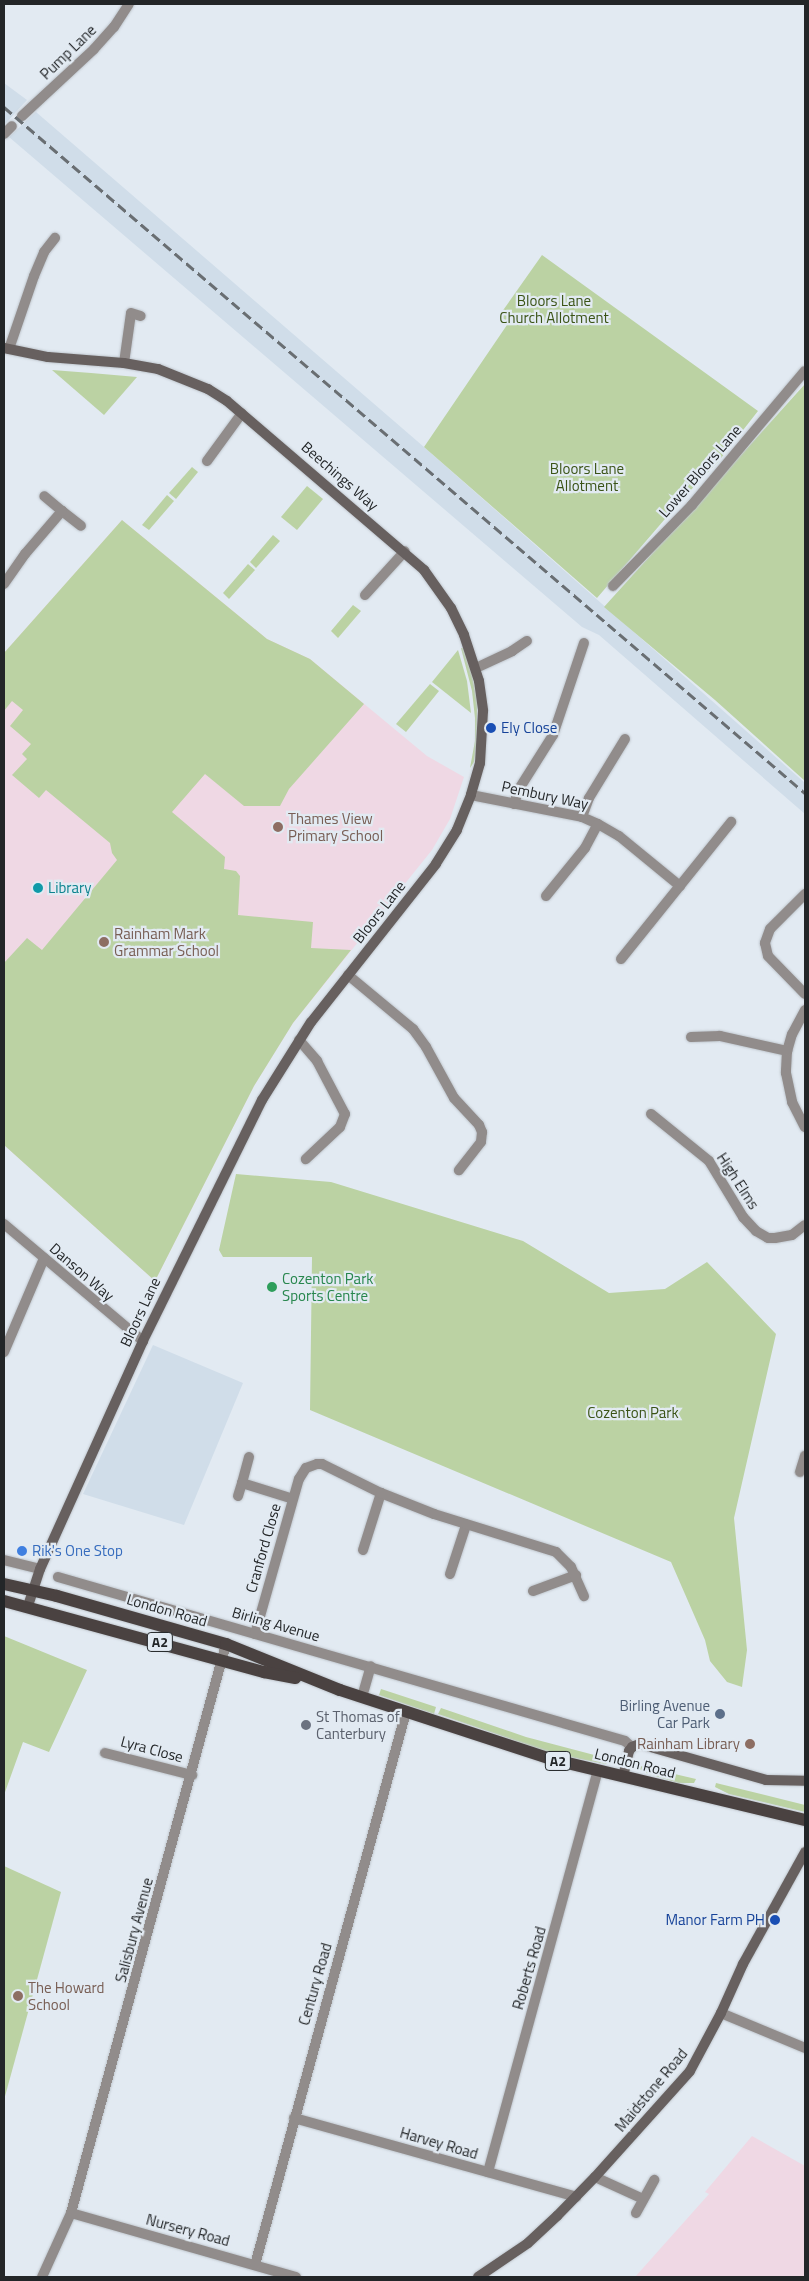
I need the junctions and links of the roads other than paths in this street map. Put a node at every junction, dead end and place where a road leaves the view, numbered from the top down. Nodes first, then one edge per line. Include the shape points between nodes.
1 (129, 4) edge
2 (22, 116) dead end
3 (12, 126) dead end
4 (4, 134) edge
5 (55, 238) dead end
6 (141, 316) dead end
7 (6, 349) edge
8 (124, 363) junction
9 (805, 371) edge
10 (242, 413) junction
11 (207, 462) dead end
12 (44, 496) dead end
13 (62, 511) junction
14 (81, 526) dead end
15 (405, 551) junction
16 (4, 584) edge
17 (613, 586) dead end
18 (365, 595) dead end
19 (528, 640) dead end
20 (584, 643) dead end
21 (476, 668) junction
22 (625, 740) dead end
23 (471, 795) junction
24 (514, 804) junction
25 (582, 817) junction
26 (731, 822) dead end
27 (598, 824) junction
28 (680, 886) junction
29 (805, 894) edge
30 (546, 896) dead end
31 (621, 959) dead end
32 (348, 975) junction
33 (805, 994) edge
34 (805, 1010) edge
35 (691, 1037) dead end
36 (299, 1040) junction
37 (787, 1051) junction
38 (651, 1114) dead end
39 (805, 1127) edge
40 (306, 1159) dead end
41 (460, 1170) dead end
42 (4, 1224) edge
43 (805, 1225) edge
44 (44, 1258) junction
45 (143, 1341) junction
46 (4, 1352) edge
47 (805, 1456) edge
48 (249, 1457) dead end
49 (800, 1472) edge
50 (242, 1483) junction
51 (381, 1493) junction
52 (238, 1496) dead end
53 (292, 1498) junction
54 (466, 1526) junction
55 (363, 1550) dead end
56 (4, 1560) edge
57 (40, 1569) junction
58 (450, 1574) dead end
59 (576, 1575) junction
60 (58, 1578) dead end
61 (4, 1584) edge
62 (33, 1590) junction
63 (533, 1592) dead end
64 (584, 1596) dead end
65 (4, 1601) edge
66 (28, 1607) junction
67 (255, 1634) junction
68 (226, 1644) junction
69 (222, 1660) junction
70 (371, 1666) junction
71 (317, 1682) junction
72 (362, 1697) junction
73 (406, 1712) junction
74 (632, 1747) junction
75 (105, 1753) dead end
76 (598, 1771) junction
77 (192, 1775) junction
78 (623, 1777) junction
79 (805, 1780) edge
80 (805, 1820) edge
81 (805, 1852) edge
82 (722, 2013) junction
83 (805, 2048) edge
84 (294, 2118) junction
85 (488, 2172) junction
86 (595, 2177) junction
87 (654, 2180) dead end
88 (576, 2196) junction
89 (643, 2199) junction
90 (71, 2213) junction
91 (636, 2213) dead end
92 (255, 2265) junction
93 (42, 2277) edge
94 (296, 2277) edge
95 (478, 2277) edge

1 - 2 street, Pump Lane via 94,49
3 - 4 street
5 - 7 street via 44,252
6 - 8 street via 131,313
7 - 8 street, Beechings Way via 48,358
8 - 10 street, Beechings Way via 184,378 208,389
9 - 17 street, Lower Bloors Lane via 692,505
10 - 11 street
10 - 15 street, Beechings Way
12 - 13 street
13 - 14 street
13 - 16 street
15 - 18 street
15 - 21 street, Beechings Way via 424,570 447,602
19 - 21 street
20 - 24 street via 551,740
21 - 23 street, Beechings Way via 482,695 483,728 480,763
22 - 25 street via 589,798
23 - 24 street, Pembury Way
23 - 32 street, Bloors Lane via 439,859
24 - 25 street, Pembury Way
25 - 27 street, Pembury Way
26 - 28 street
27 - 28 street, Pembury Way via 619,836
27 - 30 street via 585,848
28 - 31 street
29 - 33 street via 770,929 765,942 768,956
32 - 36 street, Bloors Lane
32 - 41 street via 413,1028 448,1091 480,1125 481,1142
34 - 37 street
35 - 37 street via 720,1036
36 - 40 street via 317,1061 344,1114 340,1127
36 - 45 street, Bloors Lane via 262,1100
37 - 39 street via 787,1087
38 - 43 street, High Elms via 708,1161 743,1217 756,1231 775,1238 792,1235
42 - 44 street, Danson Way
44 - 45 street, Danson Way
44 - 46 street
45 - 57 street, Bloors Lane
47 - 49 street
48 - 50 street
50 - 52 street
50 - 53 street, Cranford Close
51 - 53 street, Cranford Close via 317,1464 310,1465 302,1473
51 - 54 street, Cranford Close
51 - 55 street
53 - 67 street, Cranford Close
54 - 58 street
54 - 59 street, Cranford Close via 549,1549 566,1560
56 - 57 street
57 - 62 street, Bloors Lane
59 - 63 street
59 - 64 street, Cranford Close
60 - 67 street, Birling Avenue
61 - 62 main road, London Road / A2
62 - 66 street, Bloors Lane
62 - 68 main road, London Road / A2
65 - 66 main road, London Road / A2
66 - 69 main road, London Road / A2
67 - 70 street, Birling Avenue
68 - 69 street, Salisbury Avenue
68 - 71 main road, London Road / A2
69 - 71 main road, London Road / A2
69 - 77 street, Salisbury Avenue
70 - 72 street
70 - 74 street, Birling Avenue via 625,1741
71 - 72 main road, London Road / A2
72 - 73 main road, London Road / A2
73 - 76 main road, London Road / A2 via 523,1751
73 - 84 street, Century Road
74 - 78 street
74 - 79 street, Birling Avenue via 640,1744 766,1780
75 - 77 street, Lyra Close
76 - 78 main road, London Road / A2
76 - 85 street, Roberts Road
77 - 90 street, Salisbury Avenue
78 - 80 main road, London Road / A2
81 - 82 street, Maidstone Road via 743,1964
82 - 83 street
82 - 86 street, Maidstone Road via 690,2071
84 - 85 street, Harvey Road
84 - 92 street, Century Road
85 - 88 street, Harvey Road
86 - 88 street, Maidstone Road
86 - 89 street
87 - 89 street
88 - 95 street, Maidstone Road via 528,2242
89 - 91 street
90 - 92 street, Nursery Road
90 - 93 street, Salisbury Avenue
92 - 94 street, Nursery Road

